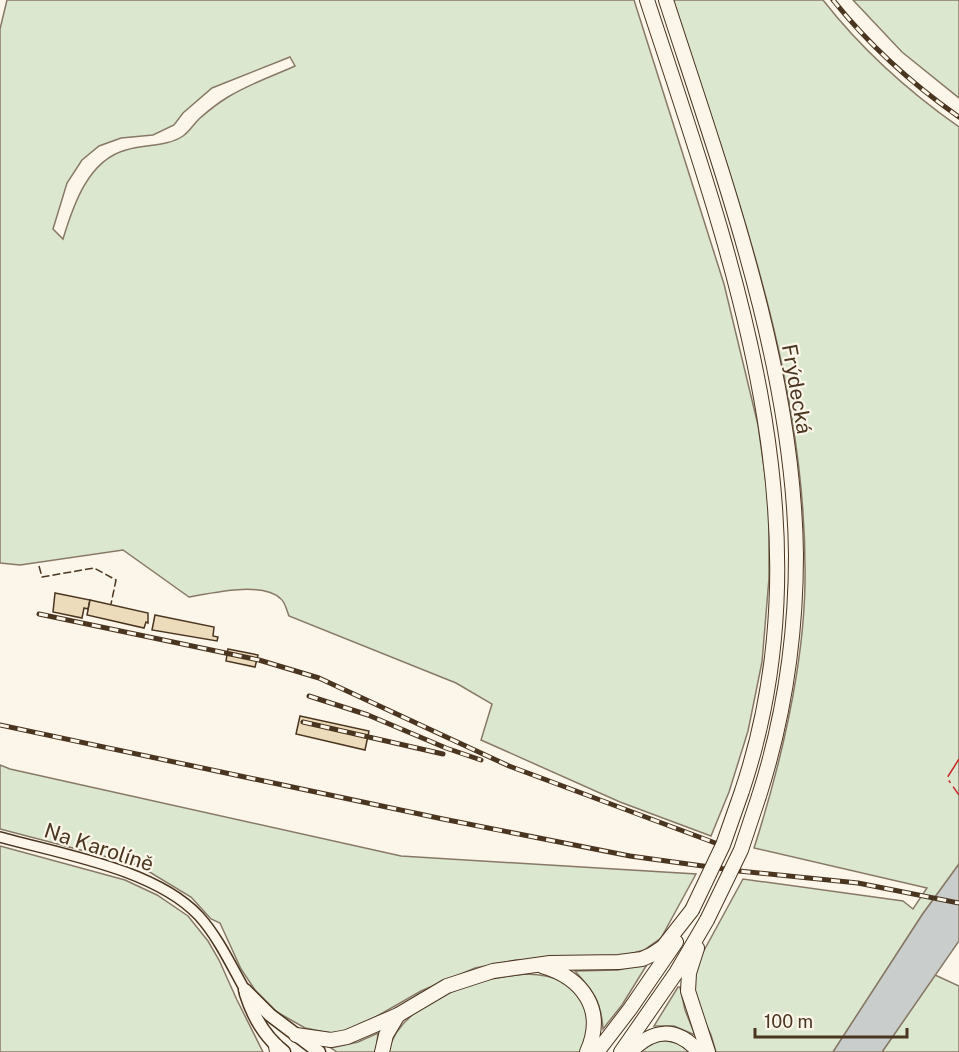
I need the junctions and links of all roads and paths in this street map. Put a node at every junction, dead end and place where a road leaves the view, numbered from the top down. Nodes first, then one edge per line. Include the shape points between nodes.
1 (647, 0) edge
2 (666, 0) edge
3 (0, 837) edge
4 (688, 915) junction
5 (705, 925) junction
6 (531, 965) junction
7 (245, 990) junction
8 (399, 1015) junction
9 (296, 1035) junction
10 (279, 1050) edge
11 (319, 1052) edge
12 (382, 1052) edge
13 (587, 1052) edge
14 (597, 1052) edge
15 (621, 1052) edge
16 (630, 1052) edge
17 (699, 1052) edge
18 (708, 1052) edge

1 - 4 main road, Frýdecká, bridge via 753,352 771,462 778,538 773,648 759,727 723,845
2 - 5 main road, Frýdecká, bridge via 752,278 783,418 793,498 795,581 788,673 778,729 741,850
3 - 7 street, Na Karolíně via 118,869 167,891 204,922
4 - 6 main road via 663,946 642,959
4 - 14 main road via 676,942
5 - 15 main road
5 - 18 main road via 687,986
6 - 8 main road via 458,981
6 - 13 main road via 566,976 585,994 594,1022
7 - 9 street, Na Karolíně
7 - 10 street, Na Karolíně via 257,1020
8 - 9 main road via 336,1040
8 - 12 main road via 386,1035
9 - 11 street, Na Karolíně
16 - 17 main road via 645,1038 662,1033 683,1038

